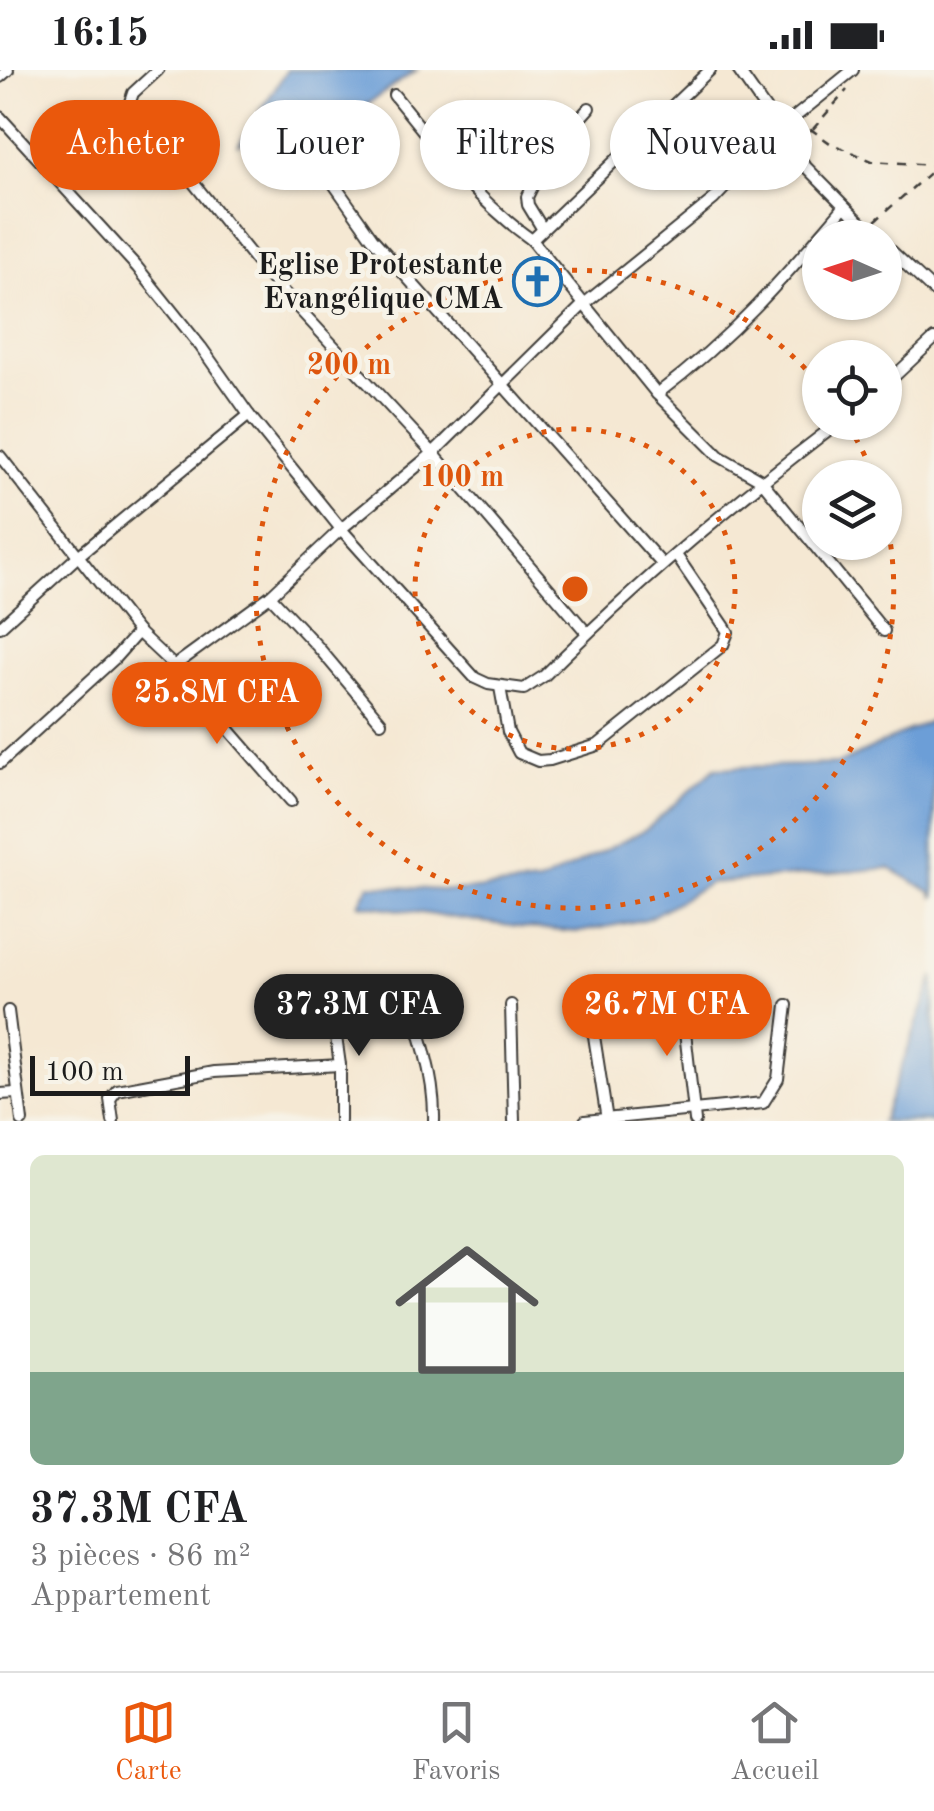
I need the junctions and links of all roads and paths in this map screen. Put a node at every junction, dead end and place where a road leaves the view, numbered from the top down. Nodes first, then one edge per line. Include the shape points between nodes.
1 (8, 70) edge
2 (138, 70) edge
3 (710, 70) edge
4 (738, 70) edge
5 (155, 72) edge
6 (852, 75) edge
7 (0, 77) edge
8 (394, 95) dead end
9 (759, 100) edge
10 (812, 105) edge
11 (0, 117) edge
12 (812, 130) joint
13 (934, 167) edge
14 (812, 173) edge
15 (336, 190) edge
16 (530, 190) edge
17 (722, 190) edge
18 (844, 207) junction
19 (857, 220) edge
20 (876, 220) edge
21 (542, 228) junction
22 (532, 240) junction
23 (902, 261) edge
24 (934, 291) edge
25 (583, 306) junction
26 (934, 339) edge
27 (902, 369) edge
28 (502, 384) junction
29 (657, 394) junction
30 (249, 416) junction
31 (814, 440) edge
32 (433, 453) junction
33 (0, 456) edge
34 (761, 480) junction
35 (341, 529) junction
36 (676, 555) junction
37 (77, 557) junction
38 (662, 564) junction
39 (270, 596) junction
40 (0, 626) edge
41 (884, 631) dead end
42 (138, 632) junction
43 (587, 632) junction
44 (174, 666) junction
45 (500, 686) junction
46 (381, 722) dead end
47 (0, 763) edge
48 (291, 801) dead end
49 (398, 987) dead end
50 (332, 1001) dead end
51 (512, 1004) dead end
52 (682, 1006) dead end
53 (786, 1006) dead end
54 (8, 1011) dead end
55 (587, 1016) dead end
56 (340, 1065) junction
57 (17, 1093) junction
58 (0, 1094) edge
59 (693, 1115) edge
60 (607, 1120) edge
61 (22, 1121) edge
62 (113, 1121) edge
63 (340, 1121) edge
64 (434, 1121) edge
65 (514, 1121) edge
66 (585, 1121) edge

1 - 7 street
2 - 5 street
3 - 21 street
4 - 9 street
5 - 32 street via 133,94 130,113
6 - 10 street
6 - 12 path
8 - 22 street via 453,169
11 - 30 street via 137,268
12 - 13 path via 872,161
13 - 20 path
14 - 18 street
15 - 28 street
16 - 21 street via 528,205
17 - 25 street
18 - 19 street
18 - 29 street via 726,340
21 - 22 street
22 - 25 street
23 - 24 street
25 - 28 street
25 - 29 street
26 - 27 street
28 - 32 street
28 - 38 street
29 - 34 street via 719,456
30 - 35 street
30 - 37 street
31 - 34 street
32 - 35 street
32 - 43 street
33 - 37 street
34 - 36 street
34 - 41 street
35 - 39 street
35 - 45 street via 463,666
36 - 38 street
36 - 45 street via 725,626 726,638 598,745 550,760 527,759 508,732
37 - 40 street
37 - 42 street
38 - 43 street
39 - 44 street
39 - 46 street
42 - 44 street
42 - 47 street
43 - 45 street via 532,686
44 - 48 street
49 - 64 street via 426,1063
50 - 56 street
51 - 65 street
52 - 59 street
53 - 59 street via 770,1096 753,1106
54 - 57 street
55 - 60 street
56 - 62 street via 214,1072 117,1090 110,1099
56 - 63 street
57 - 58 street
57 - 61 street
59 - 60 street
60 - 66 street

